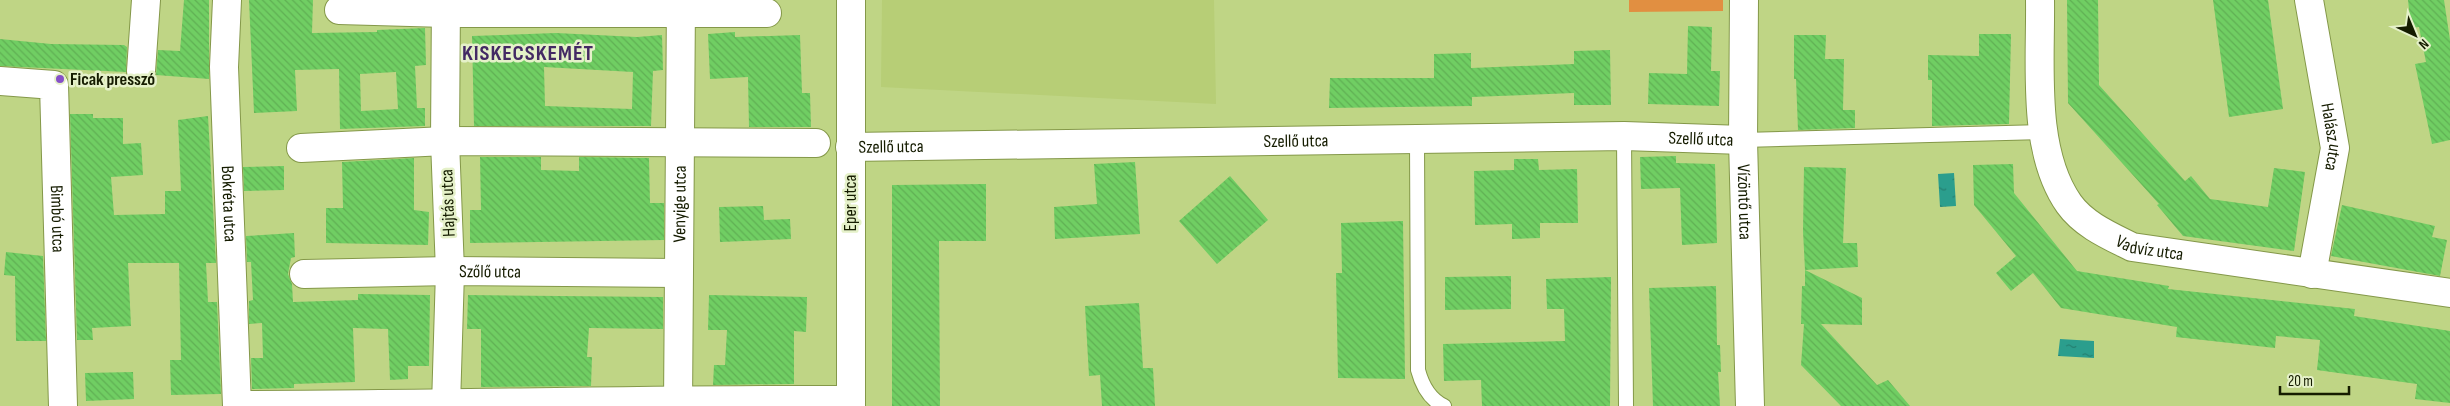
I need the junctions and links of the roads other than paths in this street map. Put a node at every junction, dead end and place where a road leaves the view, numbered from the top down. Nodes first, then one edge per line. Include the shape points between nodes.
1 (146, 0) edge
2 (227, 0) edge
3 (851, 0) edge
4 (1744, 0) edge
5 (2040, 0) edge
6 (2309, 0) edge
7 (681, 6) edge
8 (446, 7) edge
9 (339, 10) dead end
10 (767, 13) dead end
11 (141, 71) dead end
12 (0, 82) edge
13 (2042, 132) junction
14 (1624, 136) junction
15 (1417, 139) junction
16 (1743, 140) junction
17 (445, 141) junction
18 (681, 142) junction
19 (816, 143) dead end
20 (850, 147) junction
21 (300, 148) dead end
22 (450, 271) junction
23 (678, 272) junction
24 (304, 274) dead end
25 (2312, 274) junction
26 (2450, 293) edge
27 (678, 402) edge
28 (851, 403) edge
29 (446, 405) edge
30 (63, 406) edge
31 (237, 406) edge
32 (1444, 406) edge
33 (1626, 406) edge
34 (1750, 406) edge

1 - 11 street
2 - 31 street, Bokréta utca via 224,67
3 - 20 street, Eper utca
4 - 16 street, Vízöntő utca
5 - 13 street, Vadvíz utca
6 - 25 street, Halász utca via 2335,148
7 - 8 street
7 - 10 street
7 - 18 street, Venyige utca
8 - 9 street
8 - 17 street, Hajtás utca
12 - 30 street, Bimbó utca via 54,85
13 - 16 lane
13 - 25 street, Vadvíz utca via 2052,173 2070,205 2098,230 2132,247
14 - 15 street, Szellő utca
14 - 16 street, Szellő utca
14 - 33 lane
15 - 20 street, Szellő utca
15 - 32 lane via 1418,370 1422,385
16 - 34 street, Vízöntő utca
17 - 18 street
17 - 21 street
17 - 22 street, Hajtás utca
18 - 19 street
18 - 23 street, Venyige utca
20 - 28 street, Eper utca
22 - 23 street, Szőlő utca
22 - 24 street, Szőlő utca
22 - 29 street, Hajtás utca
23 - 27 street, Venyige utca
25 - 26 street, Vadvíz utca
27 - 28 street
27 - 29 street
29 - 31 street

